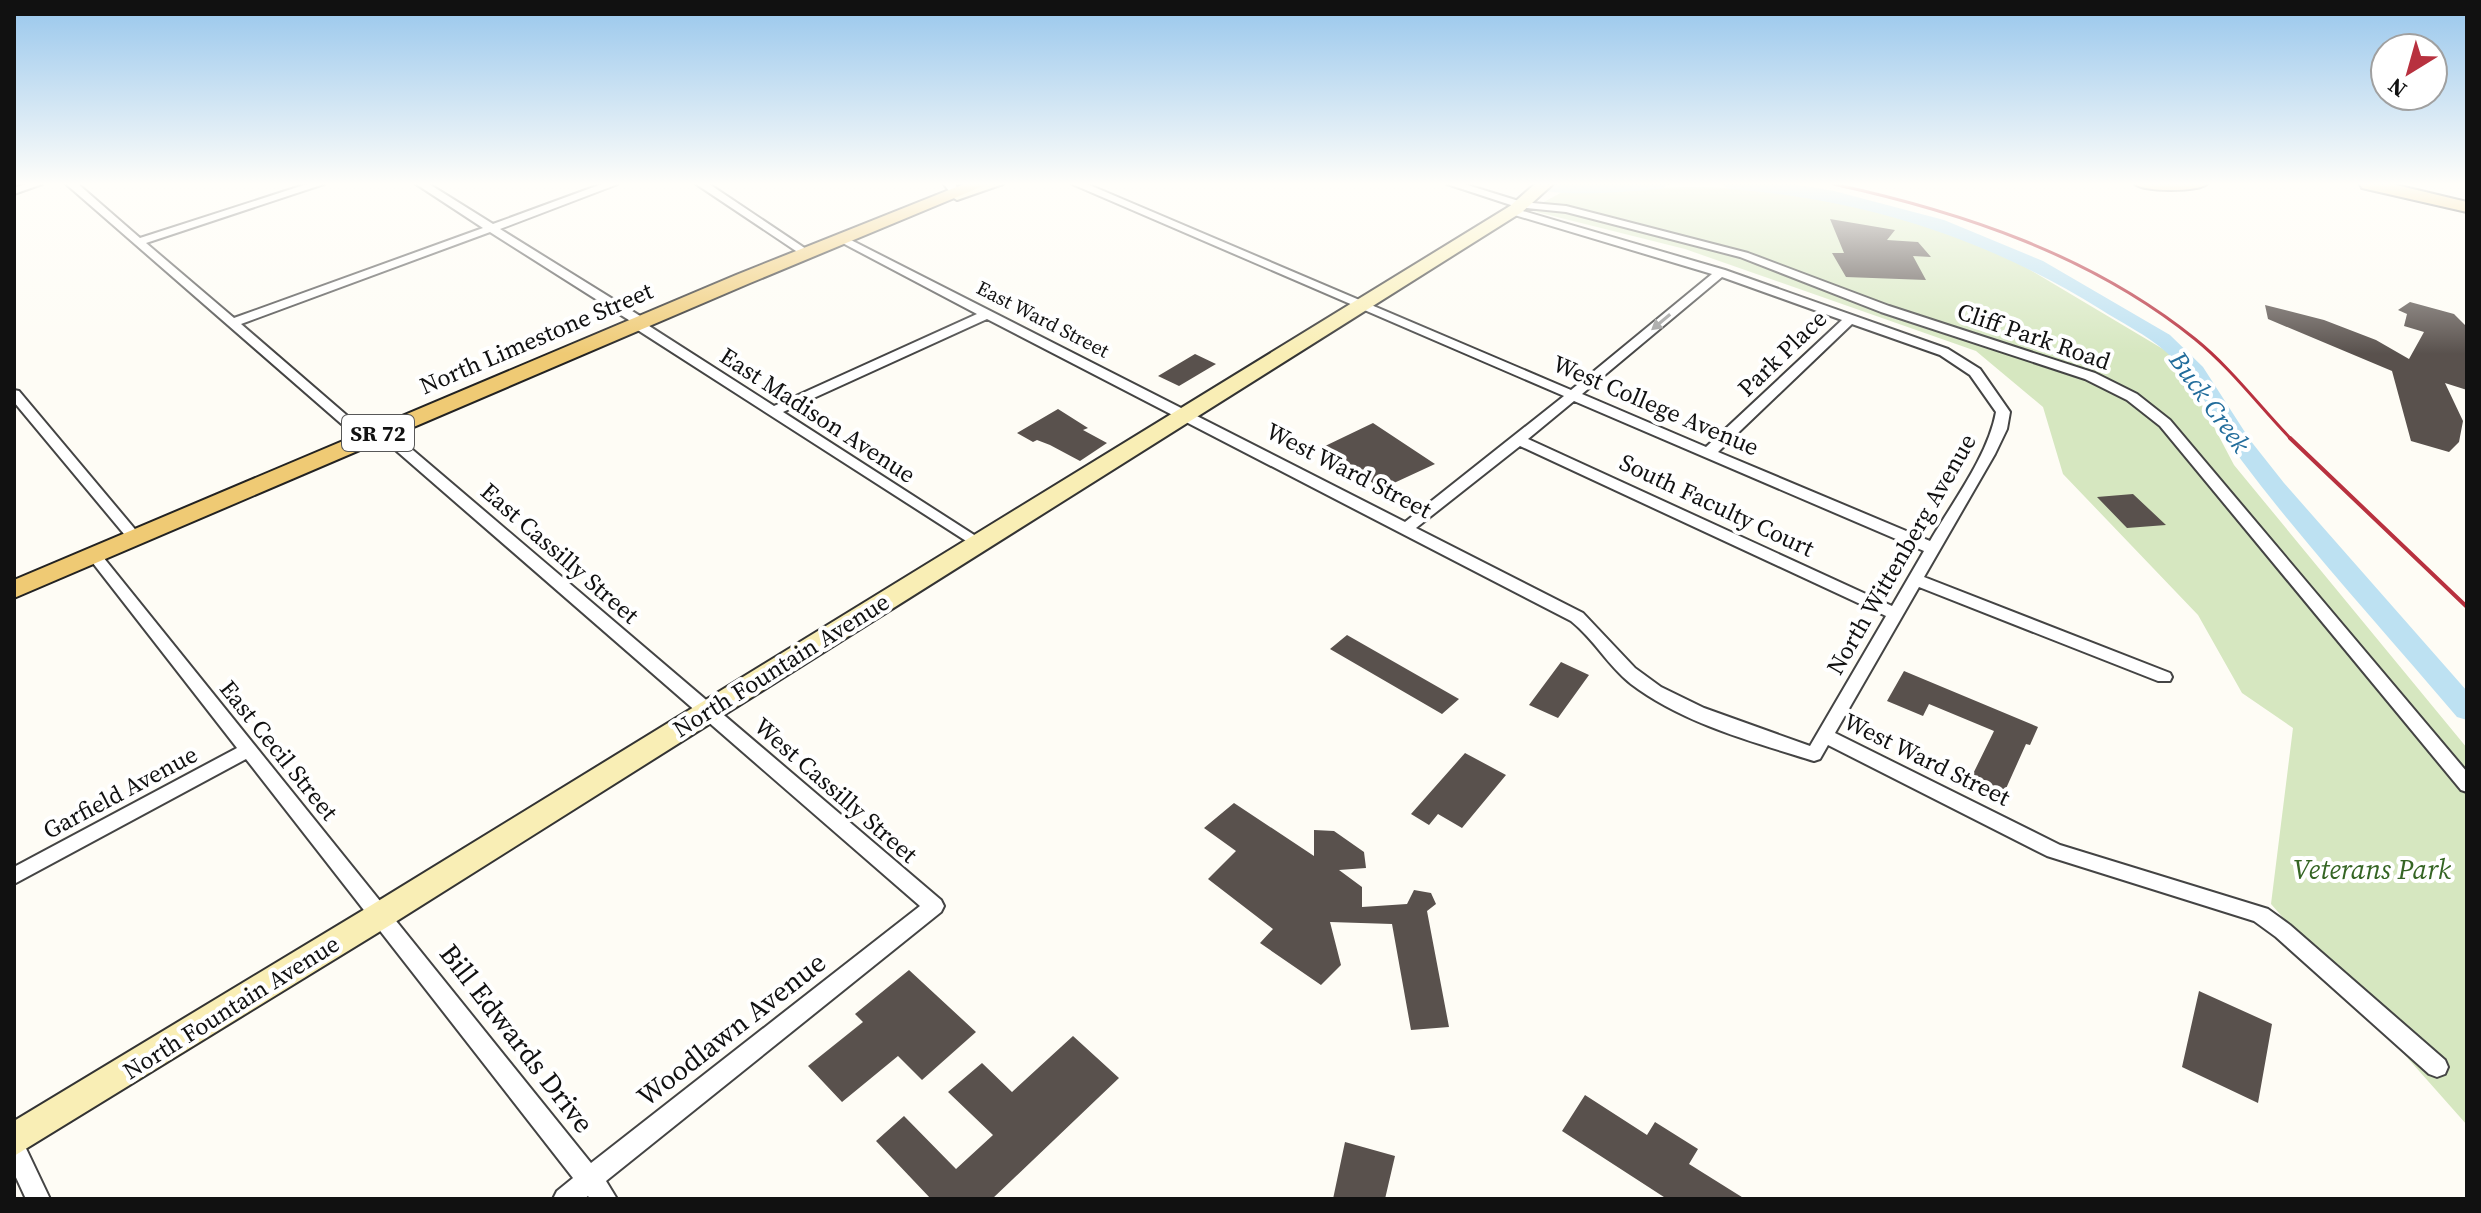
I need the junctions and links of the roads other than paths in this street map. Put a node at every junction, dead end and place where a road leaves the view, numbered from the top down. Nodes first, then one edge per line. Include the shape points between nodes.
1 (142, 241) edge
2 (456, 241) edge
3 (510, 241) edge
4 (787, 241) edge
5 (837, 241) edge
6 (844, 241) edge
7 (1209, 241) edge
8 (1463, 241) edge
9 (1627, 241) edge
10 (1690, 241) edge
11 (138, 242) joint
12 (806, 253) junction
13 (1721, 272) junction
14 (1360, 305) junction
15 (987, 314) junction
16 (1851, 318) junction
17 (231, 323) junction
18 (639, 323) junction
19 (14, 394) edge
20 (1573, 396) junction
21 (773, 412) junction
22 (1184, 414) junction
23 (374, 435) junction
24 (1519, 440) junction
25 (1708, 453) junction
26 (1406, 529) junction
27 (134, 537) junction
28 (977, 543) junction
29 (1934, 549) junction
30 (94, 555) junction
31 (1916, 580) junction
32 (14, 590) edge
33 (1896, 614) junction
34 (2164, 677) dead end
35 (706, 711) junction
36 (1825, 736) junction
37 (249, 749) junction
38 (2467, 785) edge
39 (14, 876) edge
40 (934, 906) joint
41 (381, 915) junction
42 (2437, 1067) dead end
43 (14, 1140) edge
44 (14, 1148) edge
45 (590, 1179) junction
46 (38, 1199) edge
47 (565, 1199) edge
48 (605, 1199) edge

1 - 11 street
2 - 17 street
3 - 18 street, East Madison Avenue
4 - 12 street
5 - 12 main road, North Limestone Street / SR 72
6 - 15 street, East Ward Street
7 - 14 street, West College Avenue
8 - 14 street, North Fountain Avenue
9 - 13 street
10 - 38 street, Cliff Park Road via 2065,367 2132,397 2165,423
11 - 17 street, East Cassilly Street
12 - 18 main road, North Limestone Street / SR 72
13 - 16 street
13 -> 20 street
14 - 20 street, West College Avenue
14 - 22 street, North Fountain Avenue
15 - 21 street
15 - 22 street, East Ward Street
16 - 25 street, Park Place
16 - 29 street, North Wittenberg Avenue via 1955,358 1975,372 2003,412 2000,429
17 - 23 street, East Cassilly Street
18 - 21 street, East Madison Avenue
18 - 23 main road, North Limestone Street / SR 72
19 - 27 street
20 - 24 street
20 - 25 street, West College Avenue
21 - 28 street, East Madison Avenue
22 - 26 street, West Ward Street
22 - 28 street, North Fountain Avenue
23 - 27 main road, North Limestone Street / SR 72
23 - 35 street, East Cassilly Street
24 - 26 street
24 - 33 street, South Faculty Court
25 - 29 street, West College Avenue
26 - 36 street, West Ward Street via 1577,617 1637,680 1675,701 1814,754
27 - 30 main road, North Limestone Street / SR 72
28 - 35 street, North Fountain Avenue
29 - 31 street, North Wittenberg Avenue
30 - 32 main road, North Limestone Street / SR 72
30 - 37 street, East Cecil Street
31 - 33 street, North Wittenberg Avenue
31 - 34 street
33 - 36 street, North Wittenberg Avenue
35 - 40 street, West Cassilly Street
35 - 41 street, North Fountain Avenue
36 - 42 street, West Ward Street via 2054,851 2261,915
37 - 39 street, Garfield Avenue
37 - 41 street, East Cecil Street
40 - 45 street, Woodlawn Avenue
41 - 43 street, North Fountain Avenue
41 - 45 street, Bill Edwards Drive
44 - 46 street
45 - 47 street, Woodlawn Avenue
45 - 48 street, Bill Edwards Drive

